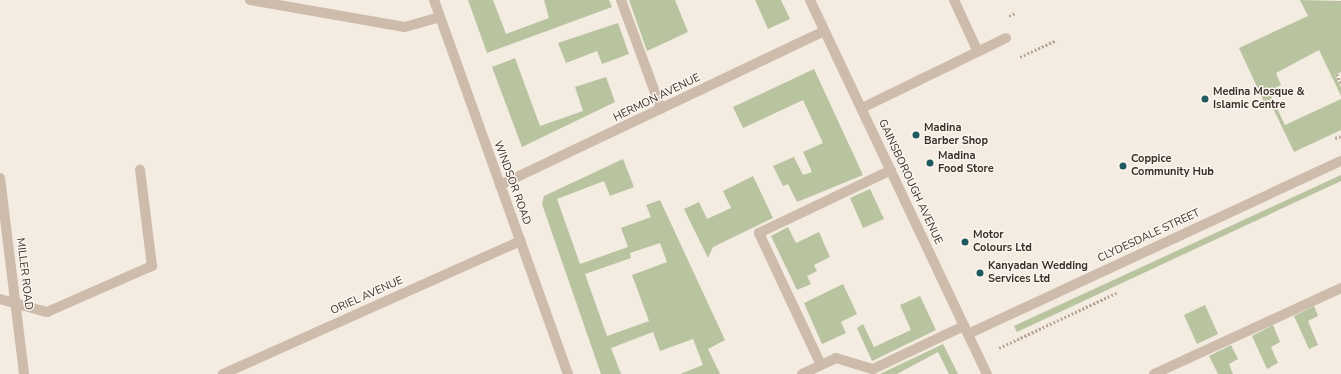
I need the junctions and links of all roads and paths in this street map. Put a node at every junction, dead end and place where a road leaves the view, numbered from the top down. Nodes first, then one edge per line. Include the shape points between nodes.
1 (250, 0) edge
2 (434, 0) edge
3 (620, 0) edge
4 (810, 0) edge
5 (954, 0) edge
6 (440, 17) junction
7 (824, 31) junction
8 (1006, 38) dead end
9 (1056, 40) dead end
10 (978, 52) junction
11 (1016, 59) dead end
12 (1337, 74) dead end
13 (1341, 83) edge
14 (862, 108) junction
15 (661, 109) junction
16 (1341, 161) edge
17 (140, 170) dead end
18 (891, 170) junction
19 (0, 178) edge
20 (500, 185) junction
21 (521, 241) junction
22 (1341, 288) edge
23 (0, 299) edge
24 (16, 301) junction
25 (966, 330) junction
26 (821, 365) junction
27 (24, 374) edge
28 (223, 374) edge
29 (568, 374) edge
30 (802, 374) edge
31 (987, 374) edge
32 (1154, 374) edge

1 - 6 street via 405,27
2 - 6 street, WINDSOR ROAD
3 - 15 street
4 - 7 street, GAINSBOROUGH AVENUE
5 - 10 street
6 - 20 street, WINDSOR ROAD
7 - 14 street, GAINSBOROUGH AVENUE
7 - 15 street, HERMON AVENUE
8 - 10 street
9 - 11 path
10 - 14 street
12 - 13 path
14 - 18 street, GAINSBOROUGH AVENUE
15 - 20 street, HERMON AVENUE
16 - 25 street, CLYDESDALE STREET
17 - 24 street via 152,266 47,312
18 - 25 street, GAINSBOROUGH AVENUE
18 - 26 street via 759,233
19 - 24 street, MILLER ROAD
20 - 21 street, WINDSOR ROAD
21 - 28 street, ORIEL AVENUE
21 - 29 street, WINDSOR ROAD
22 - 32 street
23 - 24 street
24 - 27 street, MILLER ROAD
25 - 26 street, CLYDESDALE STREET via 873,369 836,358
25 - 31 street, GAINSBOROUGH AVENUE
26 - 30 street

